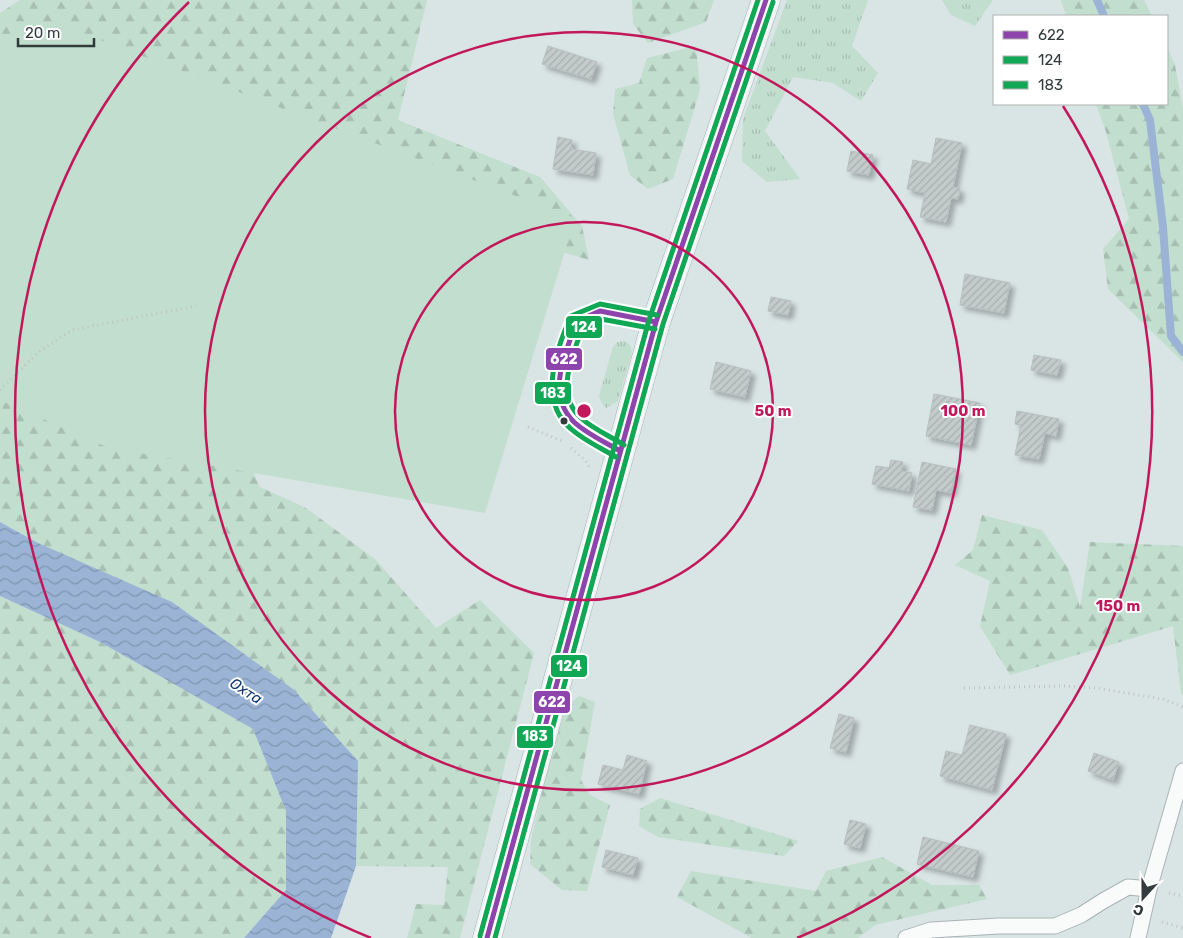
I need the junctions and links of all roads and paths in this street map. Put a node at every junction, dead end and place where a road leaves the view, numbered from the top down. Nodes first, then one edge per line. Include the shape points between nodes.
1 (766, 0) edge
2 (196, 306) dead end
3 (656, 322) junction
4 (0, 390) edge
5 (528, 428) dead end
6 (620, 451) junction
7 (591, 472) dead end
8 (964, 688) dead end
9 (1183, 707) edge
10 (1183, 771) edge
11 (1149, 889) junction
12 (1000, 932) edge
13 (487, 938) edge
14 (906, 938) edge
15 (1138, 938) edge

1 - 3 street
2 - 4 path via 72,330 40,351
3 - 6 street
3 - 6 lane via 600,311 576,321 560,374 559,392 574,421
5 - 7 path via 566,442 586,461
6 - 13 street
8 - 9 path via 1096,688 1163,699
10 - 11 lane
11 - 12 lane via 1128,887 1081,915 1055,926
11 - 15 lane
12 - 14 lane via 931,930

